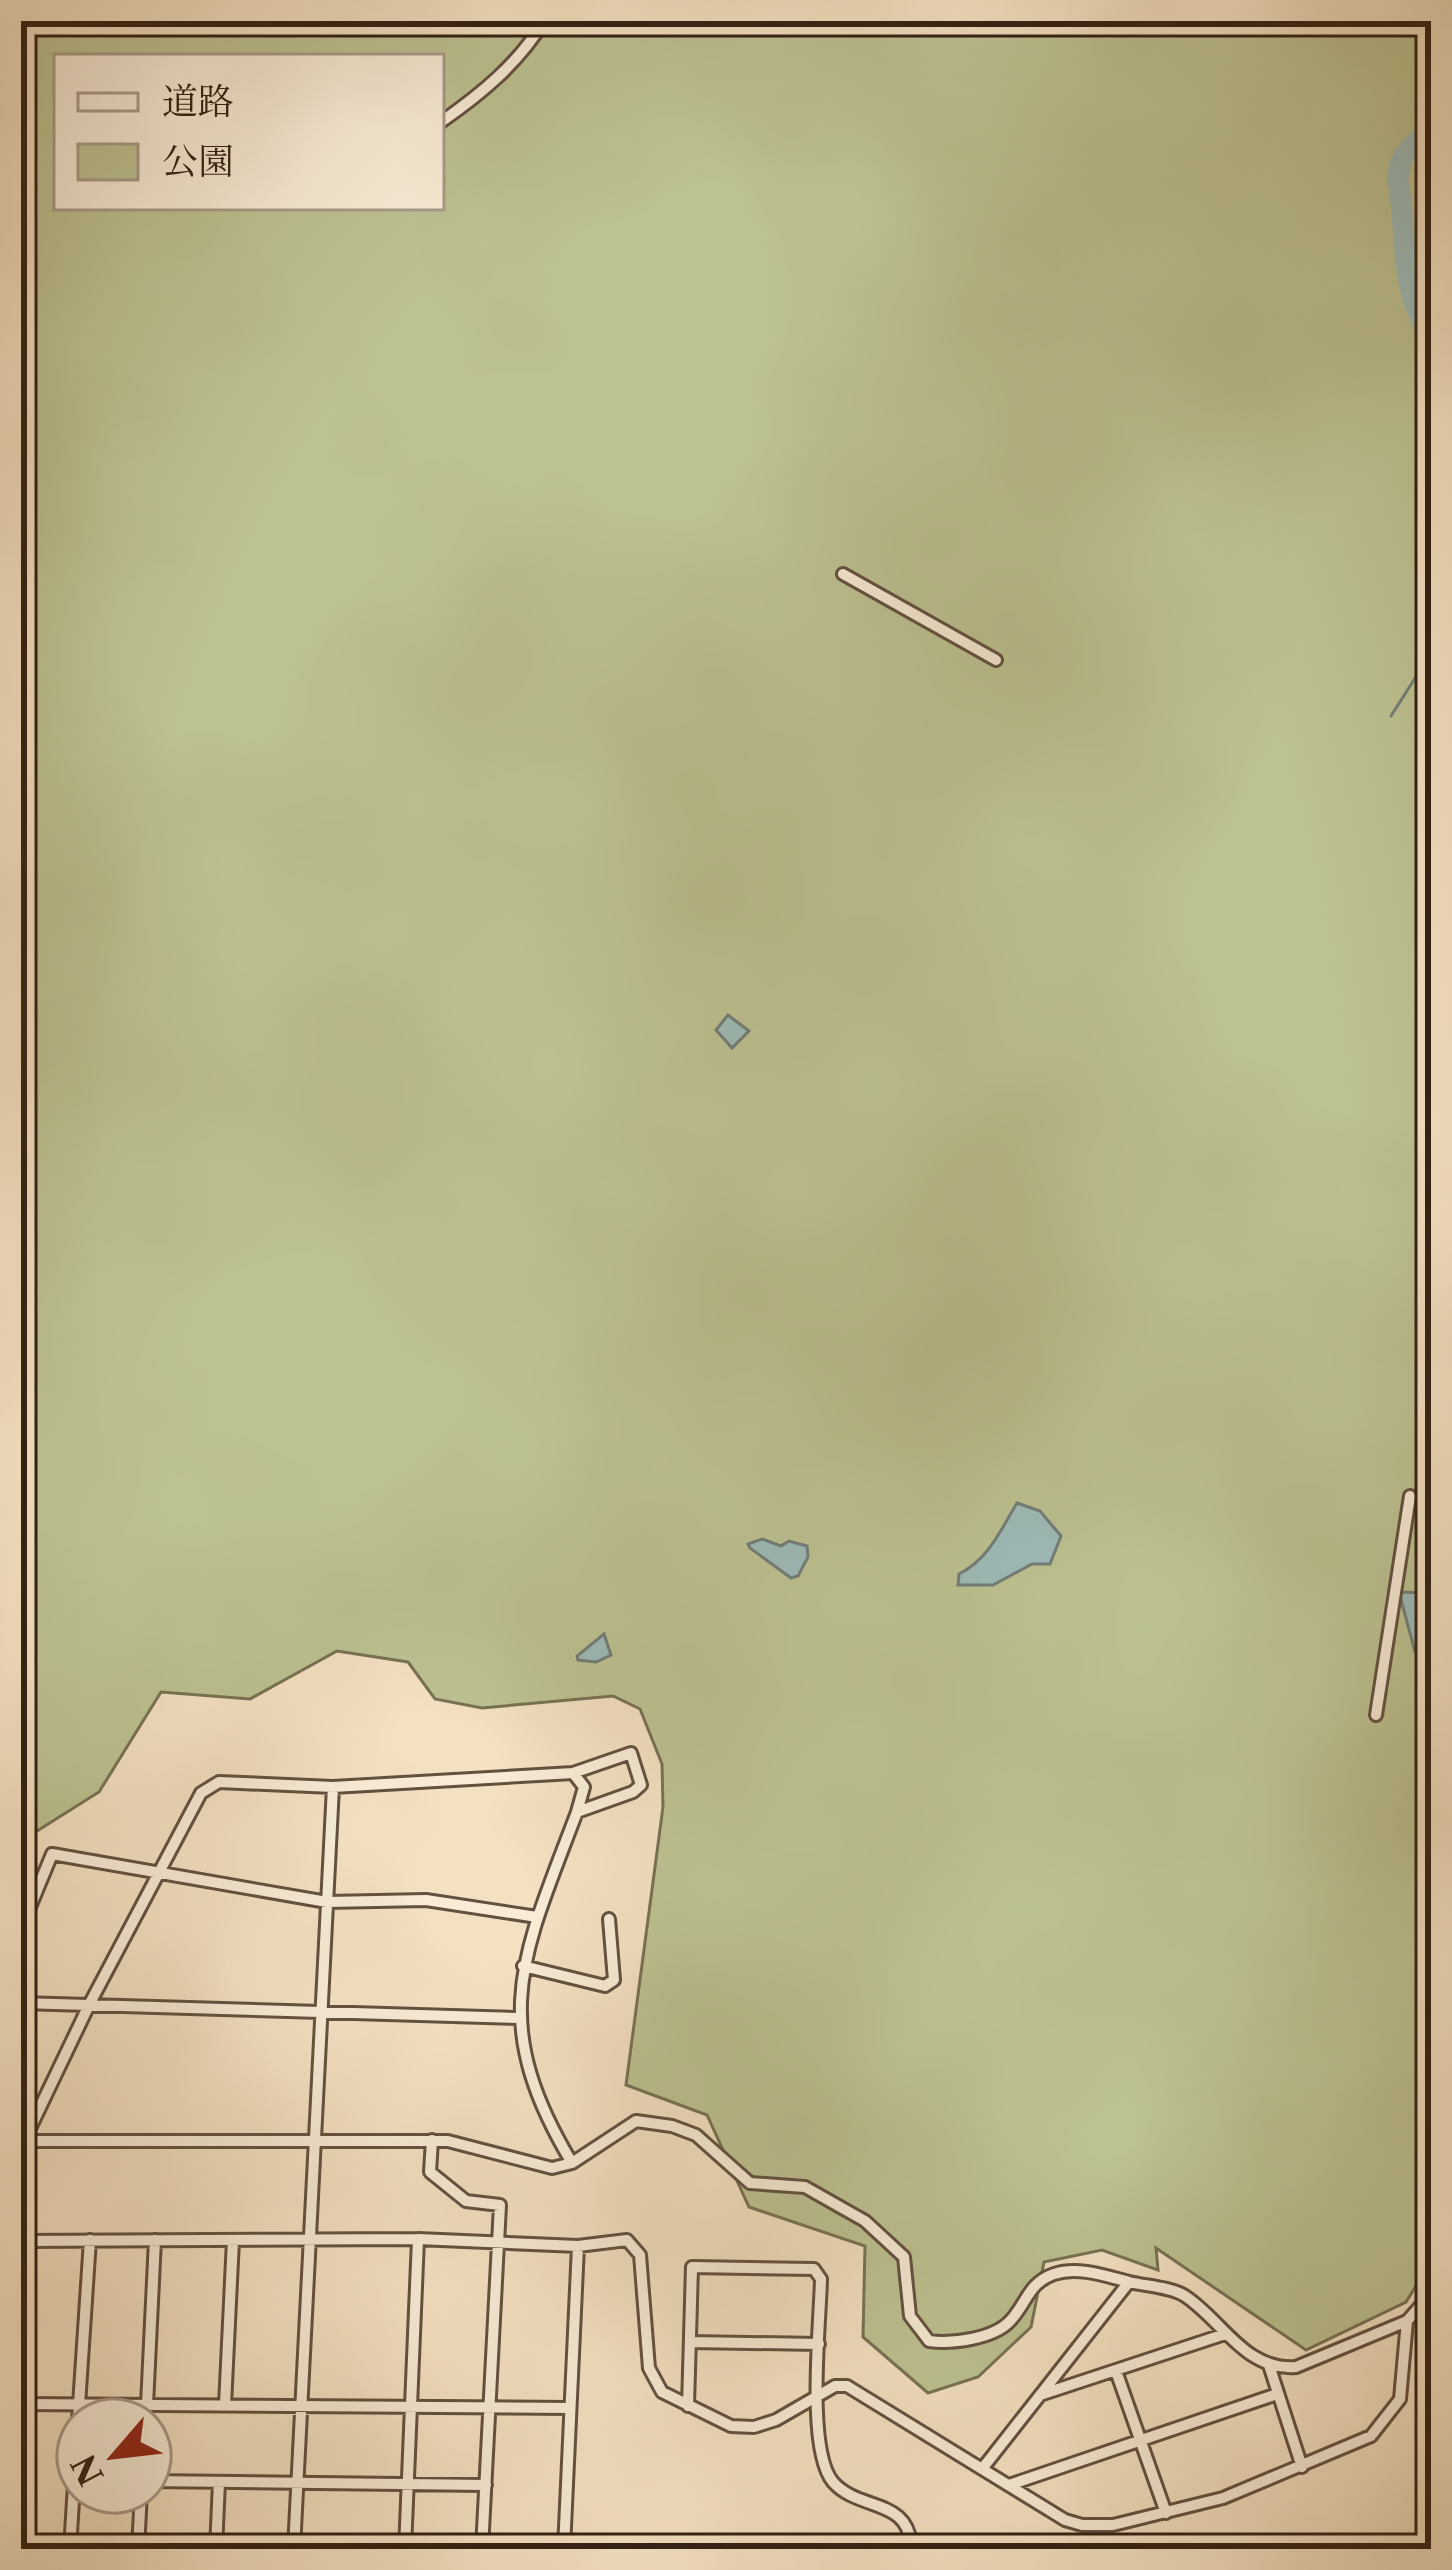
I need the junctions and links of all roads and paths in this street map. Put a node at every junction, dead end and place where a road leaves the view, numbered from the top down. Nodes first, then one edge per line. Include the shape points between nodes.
1 (544, 21) edge
2 (444, 120) edge
3 (843, 574) dead end
4 (996, 660) dead end
5 (1410, 1496) dead end
6 (1376, 1715) dead end
7 (573, 1773) junction
8 (333, 1787) junction
9 (577, 1812) junction
10 (157, 1874) junction
11 (327, 1902) junction
12 (537, 1917) junction
13 (609, 1919) dead end
14 (21, 1929) edge
15 (523, 1966) junction
16 (21, 2003) edge
17 (89, 2005) junction
18 (322, 2012) junction
19 (519, 2018) junction
20 (315, 2140) junction
21 (432, 2140) junction
22 (22, 2141) edge
23 (572, 2163) junction
24 (21, 2189) edge
25 (418, 2239) junction
26 (90, 2240) junction
27 (155, 2240) junction
28 (233, 2240) junction
29 (310, 2240) junction
30 (21, 2241) edge
31 (498, 2242) junction
32 (578, 2246) junction
33 (1129, 2282) junction
34 (1431, 2294) edge
35 (1407, 2321) junction
36 (1225, 2334) junction
37 (689, 2342) junction
38 (819, 2344) junction
39 (1269, 2365) junction
40 (1116, 2371) junction
41 (1277, 2394) junction
42 (1040, 2395) junction
43 (80, 2396) edge
44 (147, 2396) edge
45 (818, 2397) junction
46 (21, 2404) edge
47 (54, 2404) edge
48 (174, 2405) edge
49 (225, 2405) junction
50 (302, 2406) junction
51 (411, 2407) junction
52 (490, 2407) junction
53 (688, 2407) junction
54 (570, 2408) junction
55 (1141, 2440) junction
56 (1302, 2467) junction
57 (982, 2469) junction
58 (174, 2481) edge
59 (219, 2482) junction
60 (298, 2483) junction
61 (407, 2484) junction
62 (485, 2485) junction
63 (1009, 2486) junction
64 (1166, 2513) junction
65 (73, 2516) edge
66 (140, 2516) edge
67 (70, 2549) edge
68 (138, 2549) edge
69 (216, 2549) edge
70 (294, 2549) edge
71 (405, 2549) edge
72 (482, 2549) edge
73 (564, 2549) edge
74 (910, 2549) edge

1 - 2 street via 502,74
3 - 4 street
5 - 6 street
7 - 8 street
7 - 9 street via 584,1787
7 - 9 street via 631,1753 641,1785
8 - 10 street via 218,1782 201,1793
8 - 11 street
9 - 12 street
10 - 11 street
10 - 14 street via 52,1854
10 - 17 street
11 - 12 street via 426,1900
11 - 18 street
12 - 15 street
13 - 15 street via 614,1980 605,1986
15 - 19 street
16 - 17 street
17 - 18 street
17 - 22 street
18 - 19 street
18 - 20 street
19 - 23 street via 532,2083
20 - 21 street
20 - 22 street
20 - 29 street
21 - 23 street via 552,2168
21 - 31 street via 430,2172 466,2201 500,2205
22 - 24 street
23 - 33 street via 636,2120 696,2135 750,2183 805,2187 865,2221 904,2257 910,2316 929,2341 999,2329 1030,2287 1051,2274
25 - 29 street
25 - 31 street
25 - 51 street
26 - 27 street
26 - 30 street
26 - 43 street
27 - 28 street
27 - 44 street
28 - 29 street
28 - 49 street
29 - 50 street
31 - 32 street
31 - 52 street
32 - 53 street via 627,2240 640,2254 649,2368 662,2392
32 - 54 street
33 - 36 street via 1183,2294
33 - 42 street
34 - 35 street
35 - 39 street via 1296,2367
35 - 56 street via 1405,2383 1388,2417 1371,2436
36 - 39 street
36 - 40 street
37 - 38 street
37 - 38 street via 692,2266 814,2269 821,2279
37 - 53 street
38 - 45 street
39 - 41 street
40 - 42 street
40 - 55 street
41 - 55 street
41 - 56 street
42 - 57 street
45 - 53 street via 754,2427
45 - 57 street via 848,2386
45 - 74 street via 819,2447 831,2480 897,2513 908,2525
46 - 47 street
48 - 49 street
49 - 50 street
50 - 51 street
50 - 60 street
51 - 52 street
51 - 61 street
52 - 54 street
52 - 62 street
54 - 73 street
55 - 63 street
55 - 64 street
56 - 64 street
57 - 63 street
58 - 59 street
59 - 60 street
59 - 69 street
60 - 61 street
60 - 70 street
61 - 62 street
61 - 71 street
62 - 72 street
63 - 64 street via 1082,2525
65 - 67 street
66 - 68 street

